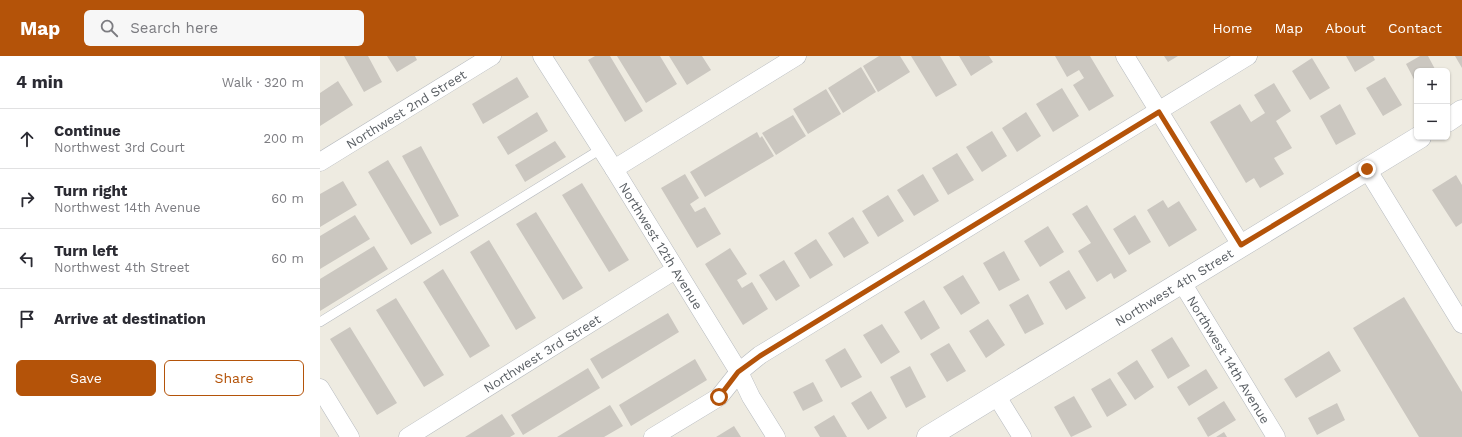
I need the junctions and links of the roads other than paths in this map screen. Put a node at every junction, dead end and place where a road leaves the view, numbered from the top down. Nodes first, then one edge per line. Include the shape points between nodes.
1 (492, 56) edge
2 (542, 56) edge
3 (797, 56) edge
4 (1125, 56) edge
5 (1248, 56) edge
6 (1462, 111) edge
7 (1159, 112) junction
8 (1450, 119) edge
9 (1415, 140) edge
10 (601, 149) junction
11 (320, 162) edge
12 (614, 169) junction
13 (1367, 169) junction
14 (1241, 245) junction
15 (676, 270) junction
16 (1181, 282) junction
17 (320, 322) edge
18 (1462, 324) edge
19 (738, 372) junction
20 (320, 388) edge
21 (996, 395) junction
22 (350, 437) edge
23 (408, 437) edge
24 (653, 437) edge
25 (776, 437) edge
26 (928, 437) edge
27 (1022, 437) edge
28 (1276, 437) edge

1 - 11 street, Northwest 2nd Street
2 - 10 street, Northwest 12th Avenue
3 - 12 street
4 - 7 street
5 - 7 street
6 - 8 street
7 - 14 street
7 - 19 street via 760,356
9 - 13 street, Northwest 4th Street
10 - 12 street, Northwest 12th Avenue
10 - 17 lane
12 - 15 street, Northwest 12th Avenue
13 - 14 street, Northwest 4th Street
13 - 18 street
14 - 16 street, Northwest 4th Street
15 - 19 street, Northwest 12th Avenue
15 - 23 street, Northwest 3rd Street
16 - 21 street, Northwest 4th Street
16 - 28 street, Northwest 14th Avenue
19 - 24 street via 719,397
19 - 25 street, Northwest 12th Avenue
20 - 22 street
21 - 26 street, Northwest 4th Street
21 - 27 street

